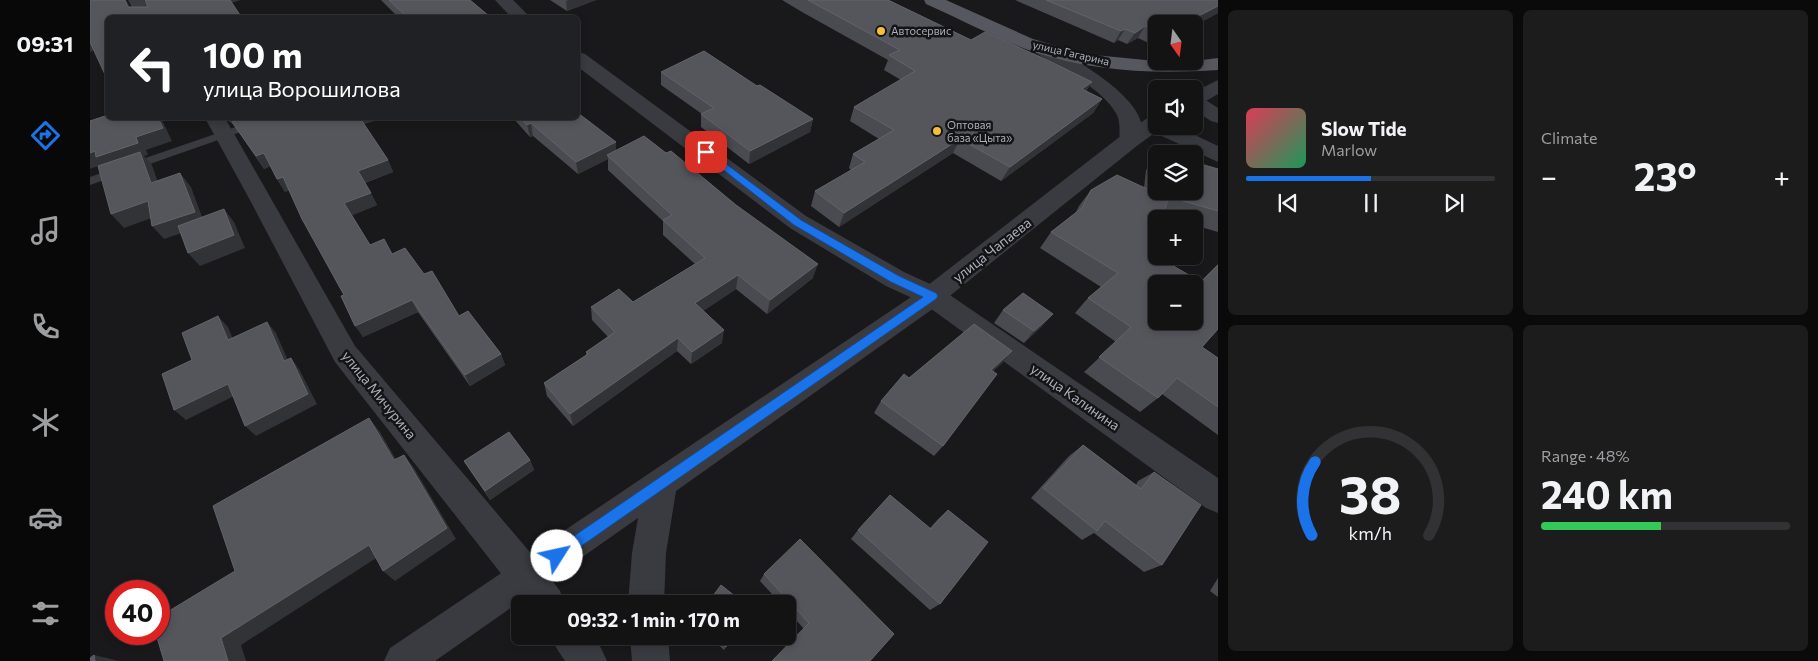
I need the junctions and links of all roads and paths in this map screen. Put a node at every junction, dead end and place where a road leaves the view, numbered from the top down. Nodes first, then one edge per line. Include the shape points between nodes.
1 (136, 0) edge
2 (503, 0) edge
3 (932, 0) edge
4 (145, 15) edge
5 (520, 15) edge
6 (1043, 49) junction
7 (580, 59) edge
8 (1218, 64) edge
9 (1218, 86) edge
10 (1203, 95) edge
11 (1203, 106) edge
12 (1218, 117) edge
13 (258, 120) edge
14 (220, 126) edge
15 (1148, 127) edge
16 (1148, 130) edge
17 (1168, 135) edge
18 (1218, 155) edge
19 (90, 181) edge
20 (932, 296) junction
21 (661, 482) junction
22 (1218, 497) edge
23 (537, 590) edge
24 (647, 595) edge
25 (576, 645) edge
26 (650, 645) edge
27 (403, 661) edge
28 (588, 661) edge
29 (651, 661) edge

1 - 4 street
2 - 5 street
3 - 6 main road, улица Гагарина
6 - 8 main road, улица Гагарина via 1132,66
6 - 15 street via 1104,90 1118,102 1131,124
7 - 20 street, улица Калинина via 798,222 895,279
9 - 10 street
11 - 12 street
13 - 14 lane
14 - 19 lane
14 - 23 street, улица Мичурина via 345,354
16 - 20 street, улица Чапаева
17 - 18 street
20 - 21 street, улица Чапаева
20 - 22 street, улица Калинина
21 - 23 street, улица Чапаева
21 - 24 street via 649,553
23 - 27 street, улица Чапаева
25 - 28 street
26 - 29 street

